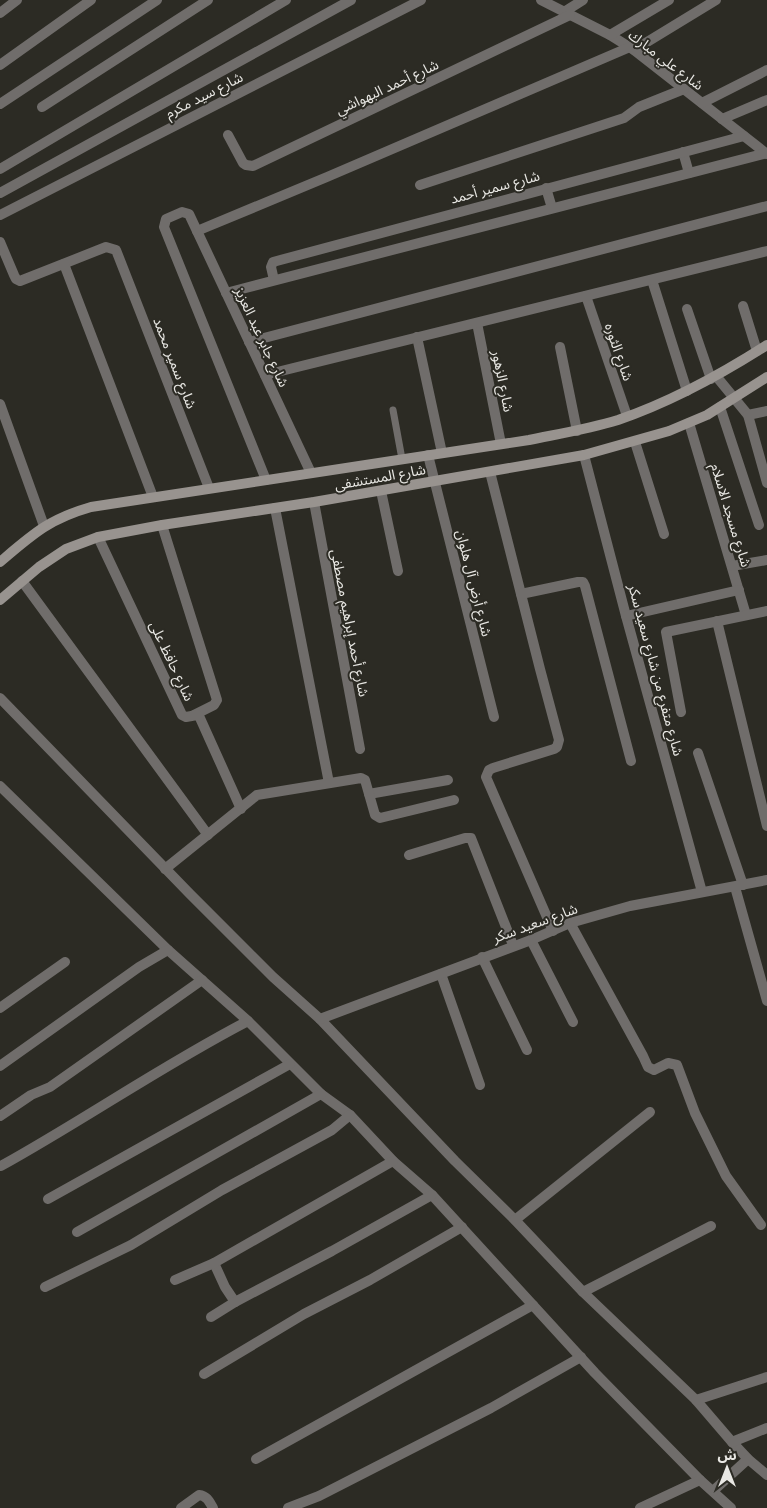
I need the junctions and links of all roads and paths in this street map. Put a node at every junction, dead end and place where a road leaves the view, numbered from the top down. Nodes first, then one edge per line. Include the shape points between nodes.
1 (18, 0) edge
2 (91, 0) edge
3 (157, 0) edge
4 (208, 0) edge
5 (286, 0) edge
6 (351, 0) edge
7 (421, 0) edge
8 (541, 0) edge
9 (583, 0) edge
10 (669, 0) edge
11 (716, 0) edge
12 (0, 13) edge
13 (567, 14) junction
14 (610, 35) junction
15 (632, 49) junction
16 (0, 65) edge
17 (767, 70) edge
18 (684, 90) junction
19 (767, 100) edge
20 (702, 103) junction
21 (0, 104) edge
22 (42, 107) dead end
23 (722, 119) junction
24 (228, 135) dead end
25 (744, 136) junction
26 (683, 152) junction
27 (767, 153) edge
28 (0, 169) edge
29 (690, 173) junction
30 (420, 185) dead end
31 (546, 188) junction
32 (0, 193) edge
33 (767, 206) edge
34 (552, 208) junction
35 (0, 215) edge
36 (197, 231) junction
37 (0, 242) edge
38 (767, 251) edge
39 (64, 264) junction
40 (274, 280) junction
41 (652, 280) junction
42 (226, 293) junction
43 (586, 296) junction
44 (744, 306) dead end
45 (687, 309) dead end
46 (477, 323) junction
47 (417, 337) junction
48 (249, 342) junction
49 (767, 345) edge
50 (560, 347) dead end
51 (757, 352) junction
52 (265, 375) junction
53 (714, 377) junction
54 (767, 377) edge
55 (687, 391) junction
56 (734, 398) junction
57 (0, 404) edge
58 (720, 407) junction
59 (393, 410) dead end
60 (767, 412) edge
61 (748, 415) junction
62 (627, 416) junction
63 (689, 423) junction
64 (577, 431) junction
65 (635, 442) junction
66 (501, 444) junction
67 (442, 453) junction
68 (428, 455) junction
69 (584, 455) junction
70 (402, 459) junction
71 (490, 472) junction
72 (311, 473) junction
73 (266, 480) junction
74 (434, 482) junction
75 (767, 483) edge
76 (209, 488) junction
77 (382, 491) junction
78 (153, 497) junction
79 (314, 502) junction
80 (275, 508) junction
81 (759, 524) dead end
82 (162, 525) junction
83 (44, 526) junction
84 (664, 534) dead end
85 (98, 538) junction
86 (767, 560) edge
87 (0, 562) edge
88 (732, 566) junction
89 (398, 571) dead end
90 (22, 581) junction
91 (738, 590) junction
92 (521, 594) junction
93 (0, 600) edge
94 (767, 611) edge
95 (746, 615) junction
96 (626, 616) junction
97 (716, 621) junction
98 (0, 698) edge
99 (681, 712) dead end
100 (194, 715) junction
101 (494, 717) dead end
102 (360, 749) dead end
103 (698, 753) dead end
104 (630, 760) dead end
105 (448, 780) dead end
106 (329, 783) junction
107 (0, 786) edge
108 (369, 794) junction
109 (454, 800) dead end
110 (241, 809) junction
111 (767, 826) edge
112 (208, 835) junction
113 (409, 855) dead end
114 (165, 869) junction
115 (767, 880) edge
116 (739, 886) junction
117 (702, 892) junction
118 (570, 923) junction
119 (553, 931) junction
120 (530, 940) junction
121 (513, 945) junction
122 (168, 950) junction
123 (482, 957) junction
124 (65, 962) dead end
125 (441, 974) junction
126 (202, 980) junction
127 (767, 1001) edge
128 (0, 1008) edge
129 (320, 1019) junction
130 (248, 1021) junction
131 (573, 1022) dead end
132 (527, 1050) dead end
133 (290, 1064) junction
134 (0, 1066) edge
135 (480, 1085) dead end
136 (322, 1094) junction
137 (650, 1112) dead end
138 (350, 1115) junction
139 (0, 1116) edge
140 (392, 1161) junction
141 (1, 1166) dead end
142 (432, 1195) junction
143 (48, 1199) dead end
144 (514, 1220) junction
145 (761, 1225) dead end
146 (711, 1226) dead end
147 (462, 1227) junction
148 (77, 1232) dead end
149 (214, 1263) junction
150 (175, 1280) dead end
151 (45, 1287) dead end
152 (584, 1292) junction
153 (236, 1302) junction
154 (532, 1305) junction
155 (211, 1317) dead end
156 (581, 1357) junction
157 (204, 1374) dead end
158 (767, 1377) edge
159 (696, 1400) junction
160 (767, 1428) edge
161 (732, 1442) junction
162 (256, 1459) dead end
163 (748, 1459) junction
164 (767, 1475) edge
165 (700, 1480) junction
166 (713, 1491) junction
167 (181, 1508) edge
168 (213, 1508) edge
169 (288, 1508) edge
170 (640, 1508) edge
171 (730, 1508) edge

1 - 12 street
2 - 16 street
3 - 21 street
4 - 22 street
5 - 28 street
6 - 32 street
7 - 35 street, شارع سيد مكرم
8 - 13 street, شارع علي مبارك
9 - 13 street, شارع أحمد البهواشي
10 - 14 street
11 - 15 street
13 - 14 street, شارع علي مبارك
13 - 24 street, شارع أحمد البهواشي via 253,166 244,163
14 - 15 street, شارع علي مبارك
15 - 18 street, شارع علي مبارك
15 - 36 street
17 - 20 street
18 - 20 street, شارع علي مبارك
18 - 30 street via 639,107 624,118
19 - 23 street
20 - 23 street, شارع علي مبارك
23 - 25 street, شارع علي مبارك
25 - 26 street, شارع سمير أحمد
25 - 27 street, شارع علي مبارك
26 - 29 street
26 - 31 street, شارع سمير أحمد
27 - 29 street
29 - 34 street
31 - 34 street
31 - 40 street, شارع سمير أحمد via 273,262 270,267
33 - 48 street
34 - 40 street
36 - 42 street, شارع جابر عبد العزيز
36 - 73 street, شارع جابر عبد العزيز via 189,214 182,212 166,219 164,227
37 - 39 street via 16,279 23,280
38 - 41 street
39 - 76 street, شارع سمير محمد via 106,247 116,250
39 - 78 street
40 - 42 street
41 - 43 street
41 - 55 street
42 - 48 street, شارع جابر عبد العزيز
43 - 46 street
43 - 62 street, شارع الثوره
44 - 51 street
45 - 53 street
46 - 47 street
46 - 66 street, شارع الزهور
47 - 52 street
47 - 67 street
48 - 52 street, شارع جابر عبد العزيز
49 - 51 street, شارع المستشفى
50 - 64 street
51 - 53 street, شارع المستشفى
52 - 72 street, شارع جابر عبد العزيز
53 - 55 street, شارع المستشفى
53 - 56 street
54 - 56 street, شارع المستشفى
55 - 62 street, شارع المستشفى
56 - 58 street, شارع المستشفى
56 - 61 street
57 - 83 street
58 - 63 street, شارع المستشفى
58 - 81 street
59 - 70 lane
60 - 61 street
61 - 75 street
62 - 64 street, شارع المستشفى
63 - 65 street, شارع المستشفى
63 - 88 street, شارع مسجد الاسلام
64 - 66 street, شارع المستشفى
65 - 69 street, شارع المستشفى
65 - 84 street
66 - 67 street, شارع المستشفى
67 - 68 street, شارع المستشفى
68 - 70 street, شارع المستشفى
68 - 74 street, شارع أرض آل هلوان
69 - 71 street, شارع المستشفى
69 - 96 street, شارع متفرع من شارع سعيد سكر
70 - 72 street, شارع المستشفى
71 - 74 street, شارع المستشفى
71 - 92 street
72 - 73 street, شارع المستشفى
73 - 76 street, شارع المستشفى
74 - 77 street, شارع المستشفى
74 - 101 street, شارع أرض آل هلوان
76 - 78 street, شارع المستشفى
77 - 79 street, شارع المستشفى
77 - 89 street
78 - 83 street, شارع المستشفى via 91,506
79 - 80 street, شارع المستشفى
79 - 102 street, شارع أحمد إبراهيم مصطفى
80 - 82 street, شارع المستشفى
80 - 106 street
82 - 85 street, شارع المستشفى
82 - 100 street via 217,700 214,706
83 - 87 street, شارع المستشفى
85 - 90 street, شارع المستشفى via 66,550
85 - 100 street, شارع حافظ على via 182,715
86 - 88 street
88 - 91 street, شارع مسجد الاسلام
90 - 93 street, شارع المستشفى
90 - 112 street
91 - 95 street, شارع مسجد الاسلام
91 - 96 street
92 - 104 street via 583,582
92 - 119 street via 559,740 554,749 493,768 486,777
94 - 95 street
95 - 97 street
96 - 117 street, شارع متفرع من شارع سعيد سكر
97 - 99 street via 666,634
97 - 111 street
98 - 114 street
100 - 110 street, شارع حافظ على via 200,718
103 - 116 street
105 - 108 street
106 - 108 street via 361,778 365,780
106 - 110 street via 265,793
107 - 122 street
108 - 109 street via 378,818
110 - 112 street
112 - 114 street
113 - 121 street via 471,838
114 - 129 street via 273,977
115 - 116 street, شارع سعيد سكر
116 - 117 street, شارع سعيد سكر
116 - 127 street
117 - 118 street, شارع سعيد سكر via 630,906
118 - 119 street, شارع سعيد سكر
118 - 145 street via 648,1067 654,1070 668,1063 677,1065 695,1114 726,1176
119 - 120 street, شارع سعيد سكر
120 - 121 street, شارع سعيد سكر
120 - 131 street
121 - 123 street, شارع سعيد سكر
122 - 126 street
122 - 134 street
123 - 125 street, شارع سعيد سكر
123 - 132 street
124 - 128 street
125 - 129 street, شارع سعيد سكر
125 - 135 street
126 - 130 street
126 - 139 street via 50,1087
129 - 144 street
130 - 133 street
130 - 141 street via 207,1042
133 - 136 street
133 - 143 street
136 - 138 street
136 - 148 street
137 - 144 street
138 - 140 street
138 - 151 street via 332,1130 222,1190 131,1245
140 - 142 street
140 - 149 street
142 - 147 street
142 - 153 street
144 - 152 street
146 - 152 street
147 - 154 street
147 - 157 street via 304,1314
149 - 150 street
149 - 153 street
152 - 159 street
153 - 155 street
154 - 156 street
154 - 162 street
156 - 165 street
156 - 169 street via 491,1408 319,1496
158 - 159 street
159 - 161 street
160 - 161 street
161 - 163 street
163 - 164 street
163 - 166 street
165 - 166 street
165 - 170 street
166 - 171 street
167 - 168 street via 199,1495 208,1499

